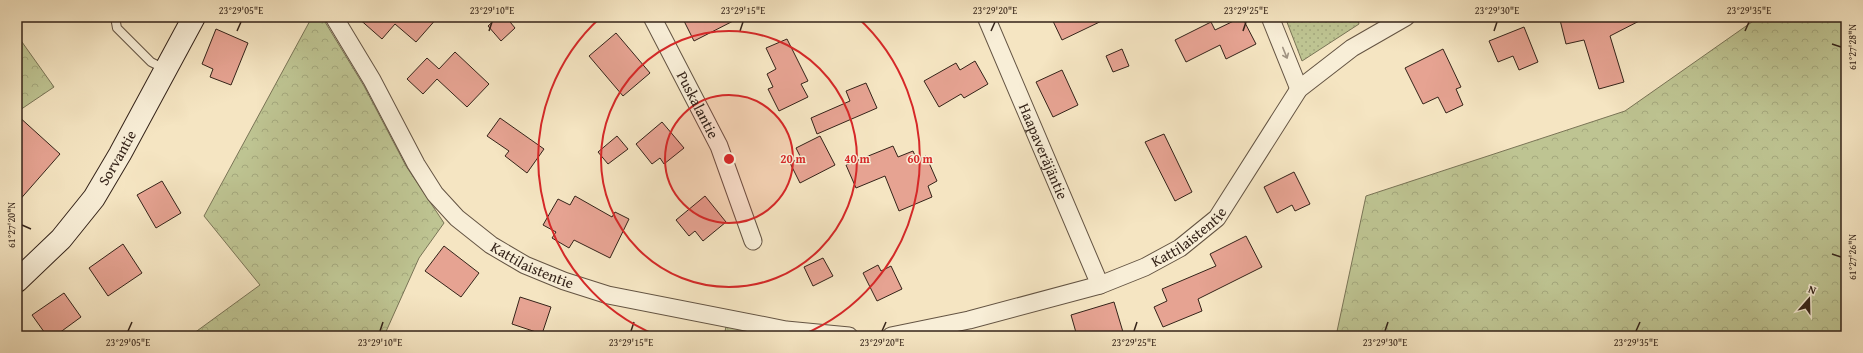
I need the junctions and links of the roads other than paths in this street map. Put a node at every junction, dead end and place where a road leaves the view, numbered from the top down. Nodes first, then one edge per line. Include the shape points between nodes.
1 (114, 17) edge
2 (194, 17) edge
3 (334, 17) edge
4 (652, 17) edge
5 (986, 17) edge
6 (1270, 17) edge
7 (1406, 17) edge
8 (166, 69) junction
9 (1299, 89) junction
10 (753, 241) dead end
11 (17, 281) edge
12 (1100, 285) junction
13 (849, 336) edge
14 (891, 336) edge

1 - 8 lane via 117,28 151,62
2 - 8 main road, Sorvantie
3 - 13 street, Kattilaistentie via 435,194 457,218 491,245 525,265 608,295 786,330
4 - 10 street, Puskalantie via 719,146
5 - 12 street, Haapaveräjäntie
6 -> 9 street
7 - 9 street, Kattilaistentie via 1352,48
8 - 11 main road, Sorvantie via 120,154 80,218
9 - 12 street, Kattilaistentie via 1217,218 1180,248 1145,267
12 - 14 street, Kattilaistentie via 969,320

